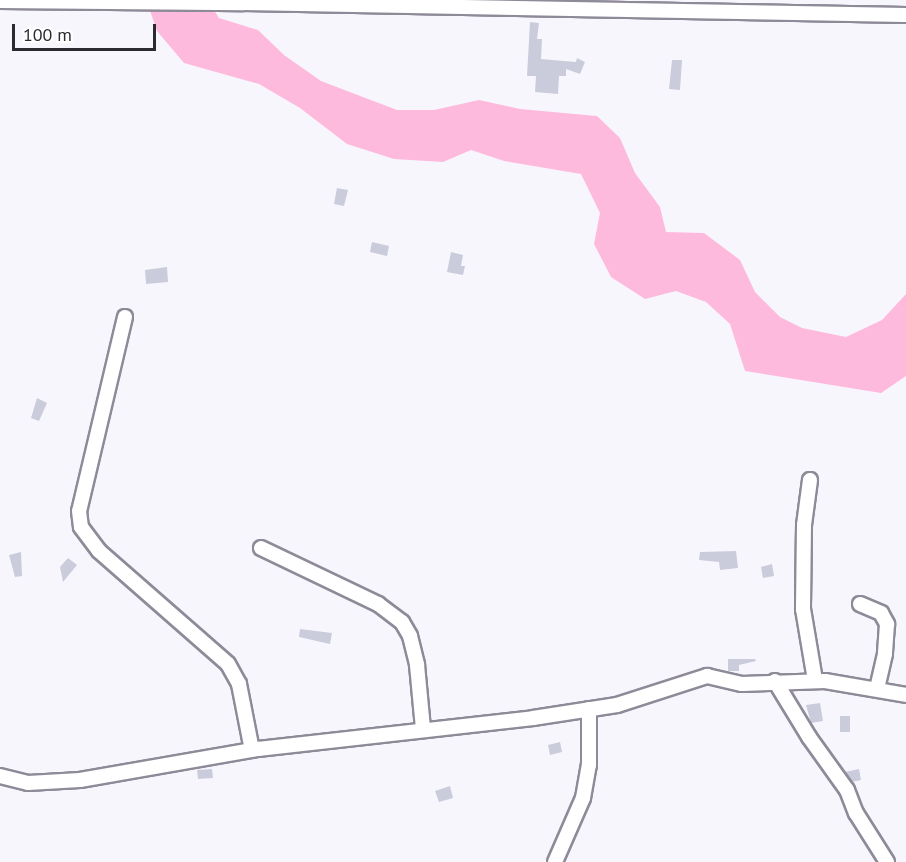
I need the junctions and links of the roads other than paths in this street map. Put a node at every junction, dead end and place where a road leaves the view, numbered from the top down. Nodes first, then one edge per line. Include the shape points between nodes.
1 (841, 0) edge
2 (244, 1) edge
3 (584, 4) edge
4 (1, 5) edge
5 (672, 5) edge
6 (836, 15) junction
7 (906, 15) edge
8 (125, 317) dead end
9 (810, 480) dead end
10 (261, 548) dead end
11 (860, 604) dead end
12 (815, 680) junction
13 (775, 681) junction
14 (877, 688) junction
15 (906, 695) edge
16 (589, 709) junction
17 (423, 729) junction
18 (252, 750) junction
19 (0, 776) edge
20 (555, 862) edge
21 (887, 862) edge

1 - 6 street
2 - 3 street
2 - 4 street
3 - 5 street
5 - 6 street
6 - 7 street
8 - 18 street via 79,511 81,527 99,550 228,664 239,684
9 - 12 street via 804,525 803,609
10 - 17 street via 378,604 402,622 417,665
11 - 14 street via 881,613 887,624
12 - 13 street
12 - 14 street
13 - 16 street via 742,684 707,676 617,705
13 - 21 street via 847,790 856,813
14 - 15 street
16 - 17 street
16 - 20 street via 589,765 583,798
17 - 18 street
18 - 19 street via 80,780 28,783

